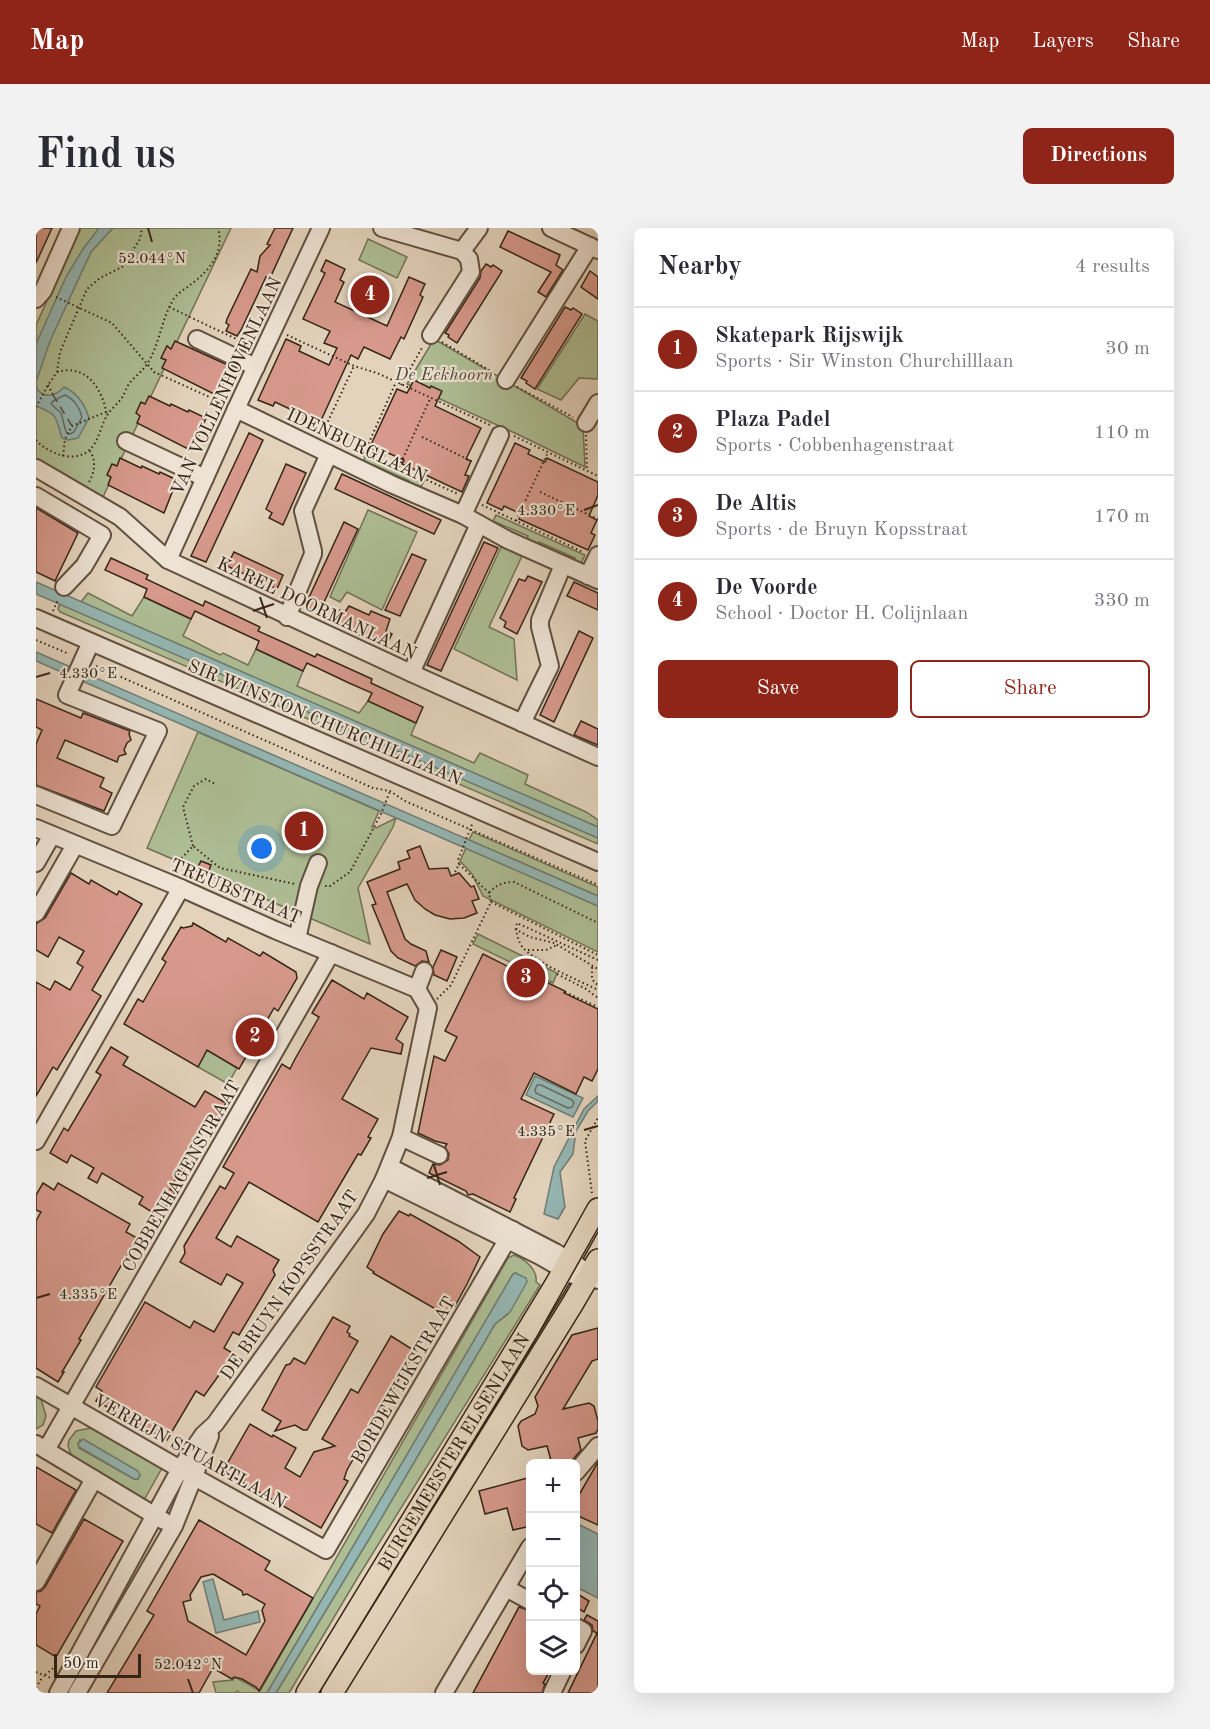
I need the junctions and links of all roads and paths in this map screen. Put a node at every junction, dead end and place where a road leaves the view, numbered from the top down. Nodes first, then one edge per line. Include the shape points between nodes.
1 (72, 228) edge
2 (142, 228) edge
3 (218, 228) edge
4 (321, 228) edge
5 (382, 228) edge
6 (479, 228) edge
7 (551, 228) edge
8 (594, 248) edge
9 (462, 251) junction
10 (54, 295) dead end
11 (36, 299) edge
12 (169, 307) junction
13 (78, 308) junction
14 (273, 330) junction
15 (431, 335) joint
16 (197, 339) dead end
17 (263, 351) junction
18 (147, 364) junction
19 (354, 366) junction
20 (256, 367) junction
21 (57, 372) junction
22 (377, 373) junction
23 (374, 377) dead end
24 (506, 380) dead end
25 (396, 382) junction
26 (48, 384) junction
27 (53, 395) dead end
28 (431, 398) dead end
29 (598, 404) edge
30 (36, 407) edge
31 (236, 409) junction
32 (106, 414) junction
33 (586, 423) joint
34 (500, 435) dead end
35 (422, 437) dead end
36 (36, 440) edge
37 (126, 441) dead end
38 (90, 451) junction
39 (323, 451) junction
40 (548, 452) dead end
41 (63, 456) junction
42 (399, 467) dead end
43 (358, 468) junction
44 (486, 468) junction
45 (37, 470) edge
46 (587, 471) dead end
47 (205, 478) junction
48 (540, 492) dead end
49 (82, 494) junction
50 (36, 496) edge
51 (463, 515) junction
52 (598, 519) edge
53 (516, 521) dead end
54 (479, 524) junction
55 (598, 555) edge
56 (168, 560) junction
57 (563, 565) junction
58 (593, 578) edge
59 (64, 587) dead end
60 (287, 617) junction
61 (36, 618) edge
62 (36, 640) edge
63 (90, 642) junction
64 (79, 669) junction
65 (411, 674) junction
66 (522, 723) junction
67 (598, 757) edge
68 (216, 784) dead end
69 (392, 786) dead end
70 (390, 791) junction
71 (36, 795) edge
72 (36, 828) edge
73 (52, 835) junction
74 (468, 836) dead end
75 (75, 845) junction
76 (192, 846) junction
77 (458, 862) junction
78 (598, 862) edge
79 (36, 863) edge
80 (318, 863) dead end
81 (455, 872) dead end
82 (598, 885) edge
83 (176, 886) junction
84 (309, 886) junction
85 (489, 893) junction
86 (491, 902) junction
87 (36, 913) edge
88 (512, 922) dead end
89 (598, 922) edge
90 (517, 923) junction
91 (515, 929) junction
92 (297, 939) junction
93 (557, 945) junction
94 (526, 950) junction
95 (331, 953) junction
96 (598, 955) edge
97 (598, 960) edge
98 (592, 966) junction
99 (598, 969) edge
100 (424, 971) dead end
101 (556, 974) dead end
102 (598, 985) edge
103 (419, 990) junction
104 (598, 990) edge
105 (565, 992) dead end
106 (598, 999) edge
107 (598, 1007) edge
108 (433, 1010) junction
109 (598, 1118) edge
110 (401, 1137) junction
111 (36, 1141) edge
112 (439, 1155) dead end
113 (387, 1173) junction
114 (595, 1201) edge
115 (510, 1235) junction
116 (567, 1265) junction
117 (595, 1272) edge
118 (36, 1386) edge
119 (71, 1406) junction
120 (598, 1446) edge
121 (41, 1447) edge
122 (580, 1467) edge
123 (187, 1473) junction
124 (94, 1479) junction
125 (155, 1515) junction
126 (174, 1526) junction
127 (326, 1550) joint
128 (526, 1556) edge
129 (36, 1582) edge
130 (507, 1588) junction
131 (526, 1598) edge
132 (36, 1672) edge
133 (561, 1675) edge
134 (36, 1688) edge
135 (58, 1693) edge
136 (77, 1693) edge
137 (307, 1693) edge
138 (332, 1693) edge
139 (444, 1693) edge
140 (552, 1693) edge

1 - 11 street
2 - 13 path via 140,239 122,267 87,289
3 - 12 path via 216,257 201,276 174,297
4 - 14 street, VAN VOLLENHOVENLAAN
5 - 9 street
6 - 9 street
7 - 8 street
8 - 24 street
9 - 15 street via 469,259 471,272
10 - 13 path
12 - 17 path
12 - 18 path
13 - 18 path via 112,323
13 - 21 path via 60,352
14 - 17 street, VAN VOLLENHOVENLAAN
14 - 19 path
15 - 25 path via 401,385
16 - 20 street
17 - 20 street, VAN VOLLENHOVENLAAN
18 - 31 path via 154,372
18 - 32 path
19 - 22 path
19 - 39 path
20 - 31 street, VAN VOLLENHOVENLAAN
21 - 26 path
21 - 32 path via 71,370 84,374 97,387
22 - 23 path
22 - 25 path
25 - 43 path
26 - 27 path
26 - 30 path
28 - 42 path
29 - 33 street
31 - 39 street, IDENBURGLAAN
31 - 47 street, VAN VOLLENHOVENLAAN
32 - 38 path
32 - 41 path via 72,426
33 - 46 path
34 - 44 street
35 - 44 path
36 - 41 path
37 - 47 street
38 - 41 path
38 - 49 path via 94,469
39 - 43 street, IDENBURGLAAN
39 - 60 street via 303,511 313,554
40 - 53 path
43 - 51 street, IDENBURGLAAN
44 - 51 street
45 - 49 street, KAREL DOORMANLAAN
47 - 56 street, VAN VOLLENHOVENLAAN
48 - 52 path
49 - 56 street, KAREL DOORMANLAAN via 120,517
50 - 59 street via 102,535 84,566
51 - 54 street, IDENBURGLAAN
54 - 57 street, IDENBURGLAAN
54 - 65 street
55 - 58 street
56 - 60 street, KAREL DOORMANLAAN
57 - 58 street, IDENBURGLAAN
57 - 66 street via 540,620 550,666
60 - 65 street, KAREL DOORMANLAAN
61 - 63 street, SIR WINSTON CHURCHILLLAAN
62 - 64 path
63 - 64 street
63 - 78 street, SIR WINSTON CHURCHILLLAAN
64 - 70 path via 373,788
64 - 71 street via 67,695 158,731 112,826
65 - 66 street, KAREL DOORMANLAAN
66 - 67 street, KAREL DOORMANLAAN
68 - 76 path via 206,779 194,786 183,807
69 - 70 path
70 - 82 path
70 - 84 path via 350,872 330,886
72 - 73 street, TREUBSTRAAT
73 - 75 street, TREUBSTRAAT
73 - 79 street
74 - 77 path
75 - 83 street, TREUBSTRAAT
75 - 87 street
76 - 83 path via 178,862
76 - 84 path via 220,868
77 - 81 path
77 - 85 path
80 - 84 street
83 - 92 street, TREUBSTRAAT
83 - 111 street
84 - 92 street
85 - 86 path
85 - 89 path via 505,882 514,882
86 - 96 path
86 - 108 path via 451,985
88 - 90 path
90 - 91 path
90 - 97 path
91 - 93 path
91 - 94 path
92 - 95 street, TREUBSTRAAT
93 - 94 path via 546,950
93 - 98 path
94 - 104 path
95 - 103 street, TREUBSTRAAT
95 - 119 street, COBBENHAGENSTRAAT
98 - 99 path
98 - 102 path via 592,981
100 - 103 street
101 - 106 path
103 - 108 street
105 - 107 path
108 - 110 street, DE BRUYN KOPSSTRAAT
109 - 114 path via 585,1141
110 - 112 street
110 - 113 street, DE BRUYN KOPSSTRAAT
113 - 115 street
113 - 123 street, DE BRUYN KOPSSTRAAT via 366,1214 215,1424
114 - 116 main road, BURGEMEESTER ELSENLAAN
115 - 116 street
115 - 127 street, BORDEWIJKSTRAAT
116 - 117 street
116 - 137 main road, BURGEMEESTER ELSENLAAN
117 - 138 main road, BURGEMEESTER ELSENLAAN
118 - 119 street, VERRIJN STUARTLAAN
119 - 121 street, COBBENHAGENSTRAAT
119 - 123 street, VERRIJN STUARTLAAN
120 - 122 street
121 - 124 street
123 - 125 street, DE BRUYN KOPSSTRAAT
123 - 126 street, DE BRUYN KOPSSTRAAT
123 - 127 street, VERRIJN STUARTLAAN
124 - 125 street
124 - 129 street
125 - 126 street
125 - 135 street, DE BRUYN KOPSSTRAAT
126 - 136 street, DE BRUYN KOPSSTRAAT
128 - 130 street
130 - 131 street
130 - 139 street
132 - 134 path via 43,1676
133 - 140 street

